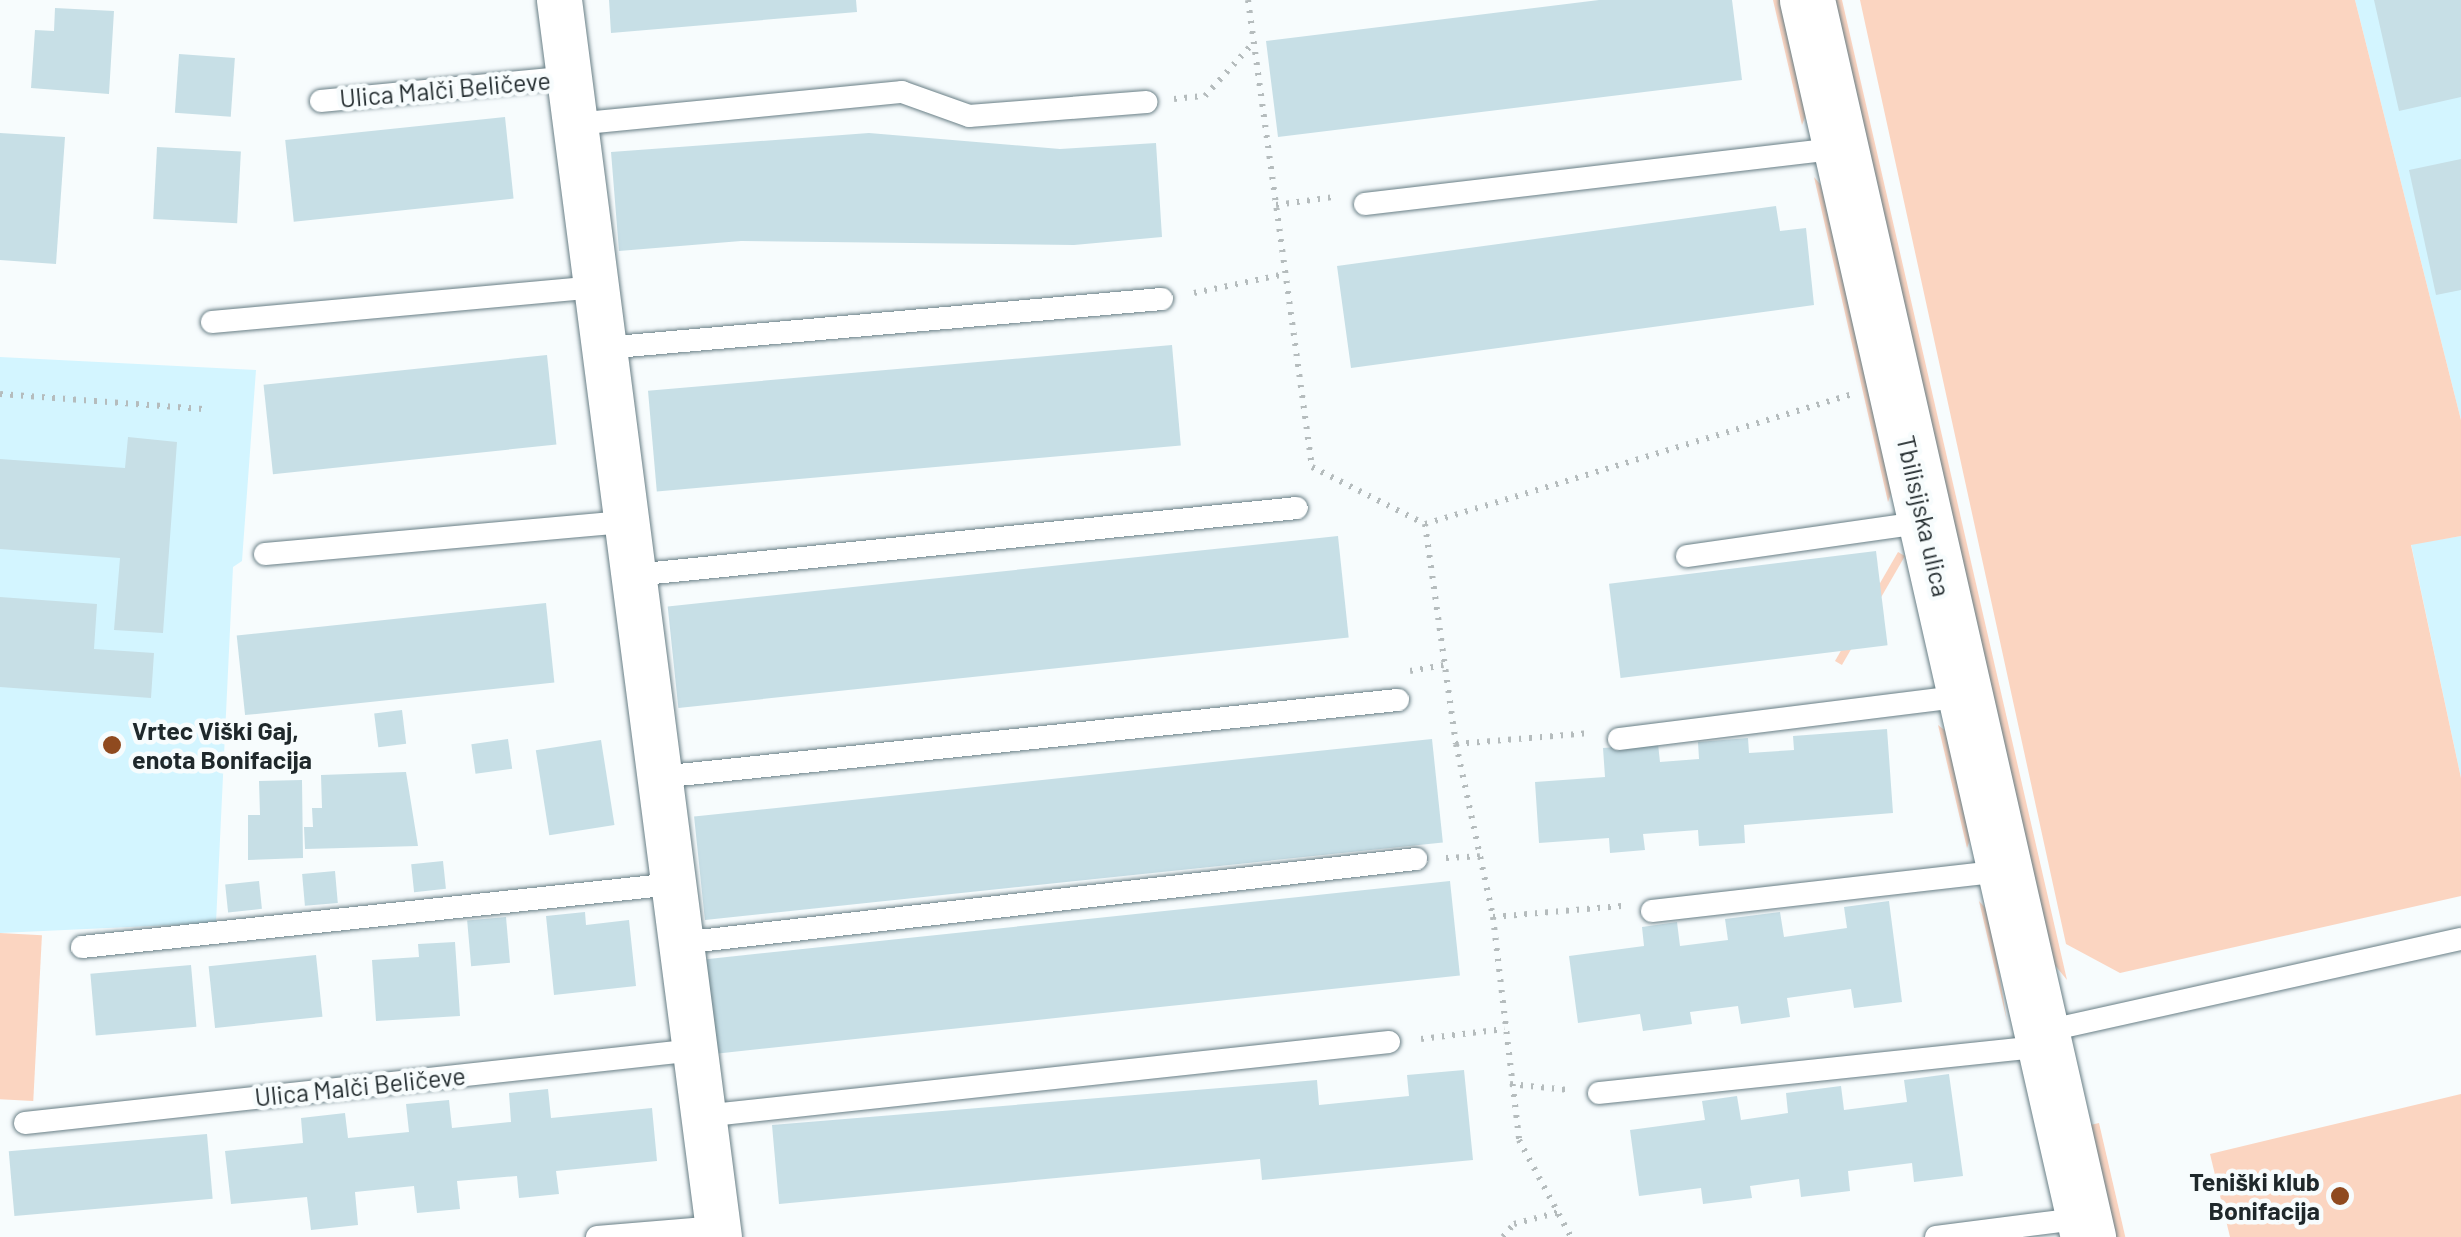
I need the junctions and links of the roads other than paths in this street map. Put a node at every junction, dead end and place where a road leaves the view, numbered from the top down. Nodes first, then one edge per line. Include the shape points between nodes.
1 (559, 0) edge
2 (1806, 0) edge
3 (569, 77) junction
4 (321, 101) dead end
5 (1146, 102) road end
6 (575, 124) junction
7 (1841, 148) junction
8 (1365, 204) road end
9 (596, 287) junction
10 (1162, 300) road end
11 (212, 322) dead end
12 (604, 348) junction
13 (1297, 508) dead end
14 (627, 522) junction
15 (1926, 522) junction
16 (265, 554) dead end
17 (1687, 556) dead end
18 (634, 575) junction
19 (1965, 696) junction
20 (1398, 700) dead end
21 (1619, 739) road end
22 (660, 777) junction
23 (1416, 859) dead end
24 (2004, 871) junction
25 (673, 884) junction
26 (1652, 911) road end
27 (2461, 939) edge
28 (681, 943) junction
29 (82, 948) dead end
30 (2043, 1039) junction
31 (1390, 1042) road end
32 (695, 1050) junction
33 (1599, 1093) road end
34 (703, 1116) junction
35 (26, 1122) dead end
36 (2086, 1228) edge
37 (718, 1232) edge
38 (597, 1237) edge
39 (1936, 1237) edge

1 - 3 street, Ulica Malči Beličeve
2 - 7 street, Tbilisijska ulica
3 - 4 lane, Ulica Malči Beličeve
3 - 6 street, Ulica Malči Beličeve
5 - 6 lane via 968,116 902,92
6 - 9 street, Ulica Malči Beličeve
7 - 8 lane
7 - 15 street, Tbilisijska ulica
9 - 11 lane
9 - 12 street, Ulica Malči Beličeve
10 - 12 lane
12 - 14 street, Ulica Malči Beličeve
13 - 18 lane
14 - 16 lane
14 - 18 street, Ulica Malči Beličeve
15 - 17 lane
15 - 19 street, Tbilisijska ulica
18 - 22 street, Ulica Malči Beličeve
19 - 21 lane
19 - 24 street, Tbilisijska ulica
20 - 22 lane
22 - 25 street, Ulica Malči Beličeve
23 - 28 lane
24 - 26 lane
24 - 30 street, Tbilisijska ulica
25 - 28 street, Ulica Malči Beličeve
25 - 29 lane
27 - 30 lane
28 - 32 street, Ulica Malči Beličeve
30 - 33 lane
30 - 36 street, Tbilisijska ulica
31 - 34 lane
32 - 34 street, Ulica Malči Beličeve
32 - 35 lane, Ulica Malči Beličeve
34 - 37 street, Ulica Malči Beličeve
36 - 39 lane
37 - 38 lane, Ulica Malči Beličeve

